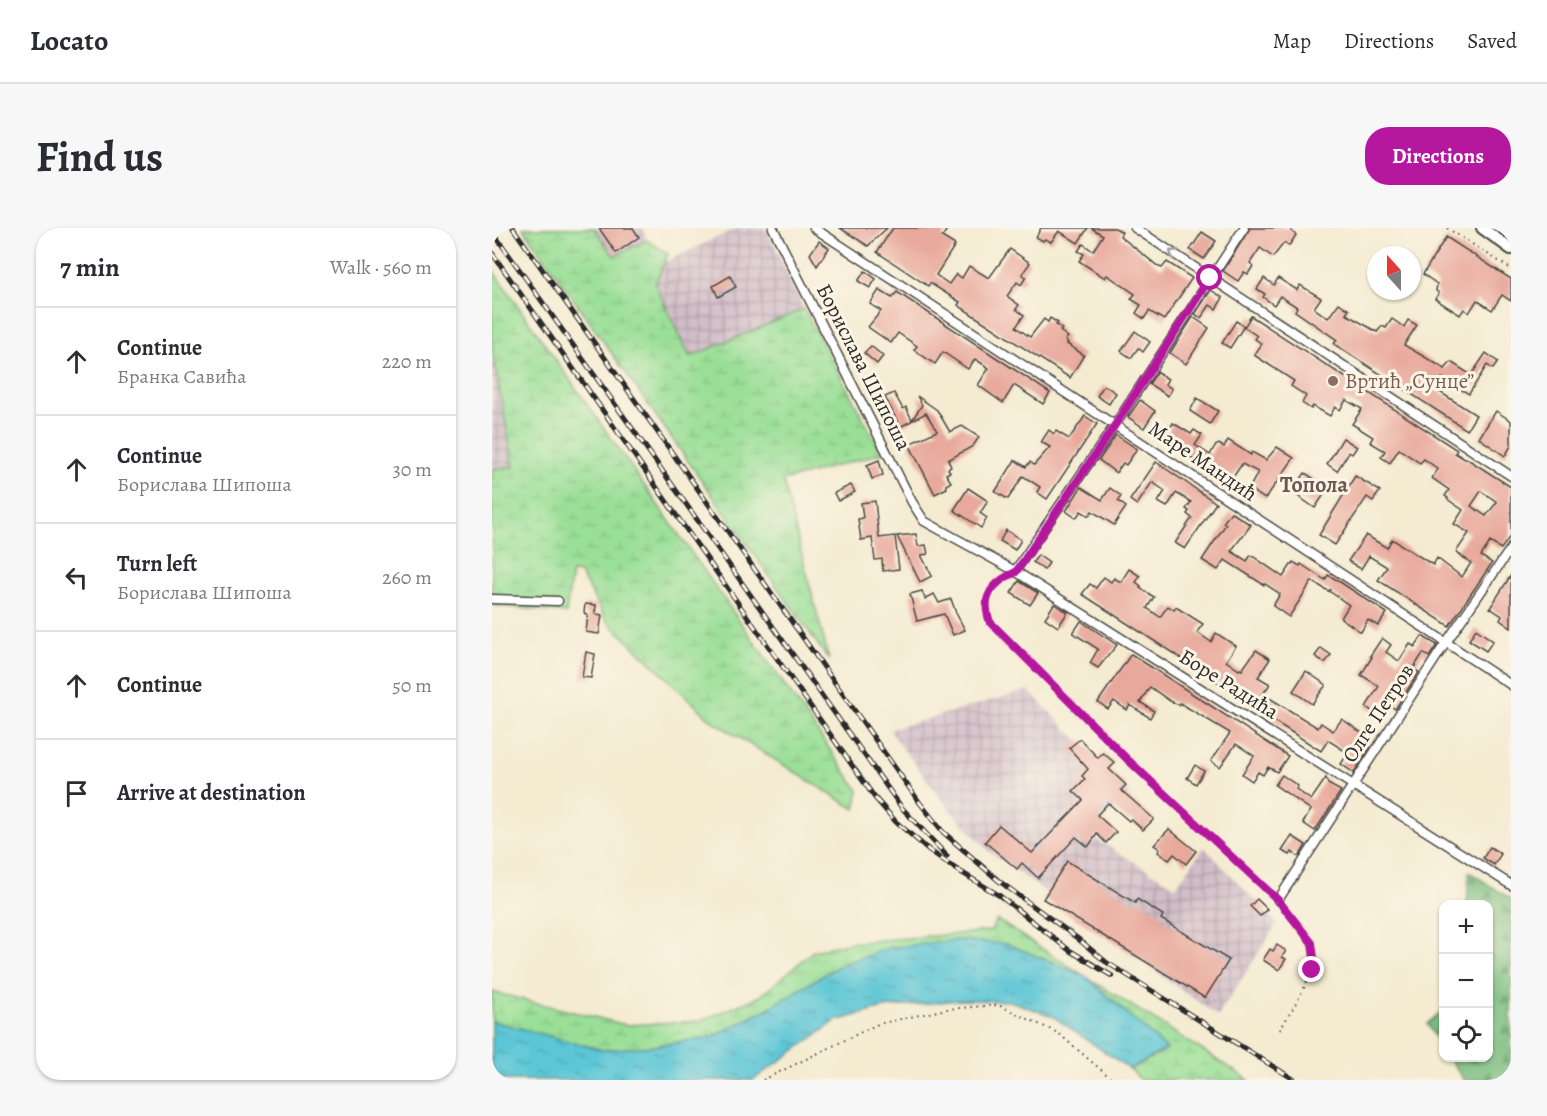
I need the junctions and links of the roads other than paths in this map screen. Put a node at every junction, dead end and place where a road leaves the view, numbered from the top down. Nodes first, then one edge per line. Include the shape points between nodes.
1 (773, 228) edge
2 (814, 228) edge
3 (1135, 228) edge
4 (1244, 228) edge
5 (1482, 228) edge
6 (1511, 249) edge
7 (1210, 278) junction
8 (1115, 425) junction
9 (1511, 476) edge
10 (924, 521) joint
11 (1511, 548) edge
12 (1016, 572) junction
13 (492, 600) edge
14 (558, 601) dead end
15 (1445, 644) junction
16 (1511, 685) edge
17 (1353, 784) junction
18 (1511, 885) edge
19 (1278, 900) road end

1 - 10 street, Борислава Шипоша
2 - 8 street, Маре Мандић
7 -> 3 street
4 - 7 street
5 - 6 street
7 - 8 street
7 - 9 street
8 - 12 street
8 - 15 street, Маре Мандић
10 - 12 street, Боре Радића
11 - 15 street, Олге Петров
12 - 17 street, Боре Радића
13 - 14 street
15 - 16 street, Маре Мандић
15 - 17 street, Олге Петров
17 - 18 street, Боре Радића
17 - 19 street, Олге Петров

